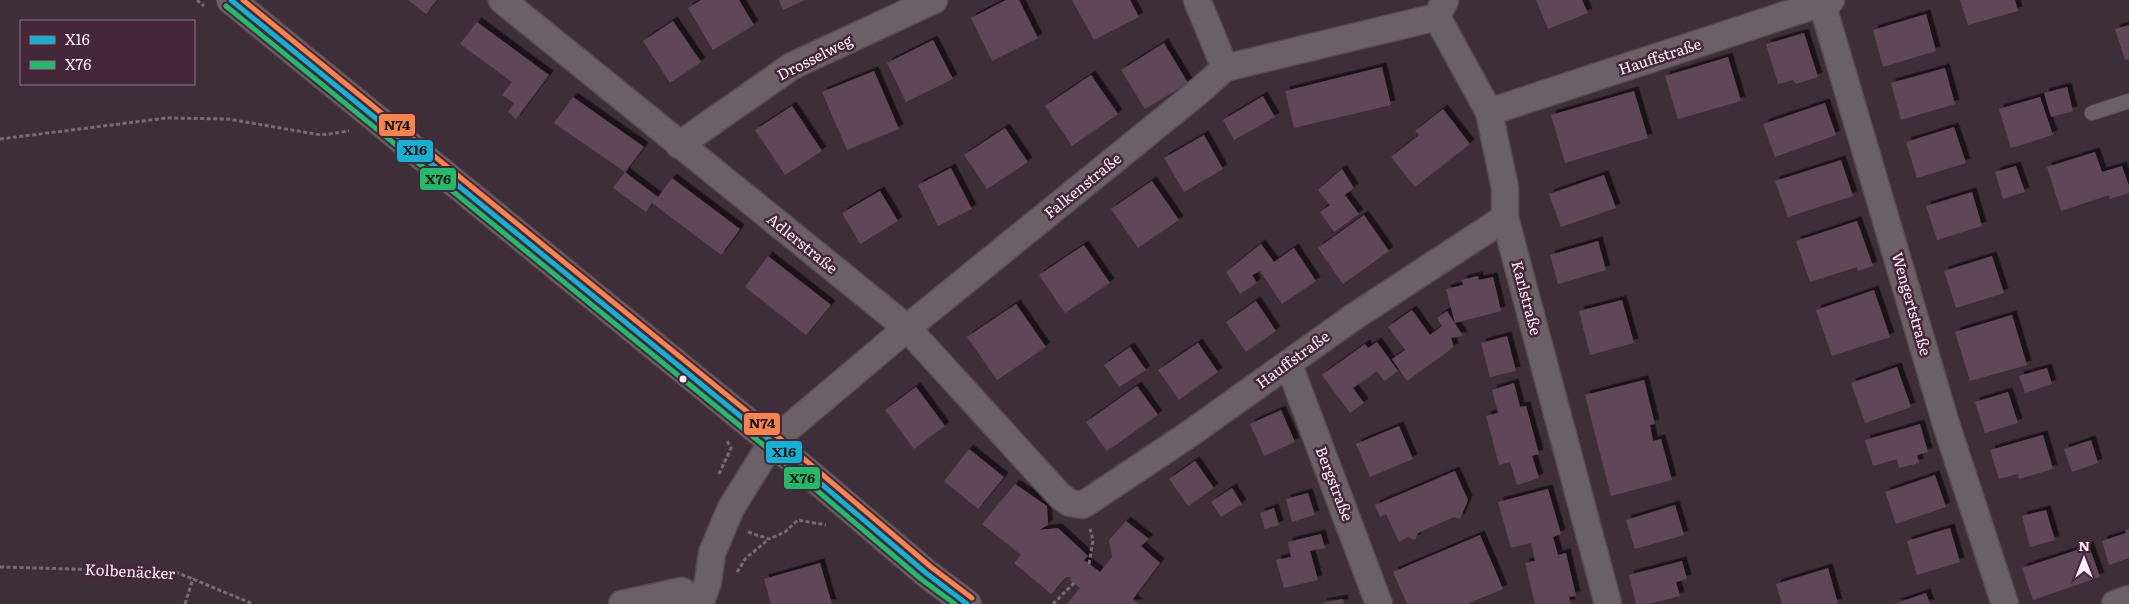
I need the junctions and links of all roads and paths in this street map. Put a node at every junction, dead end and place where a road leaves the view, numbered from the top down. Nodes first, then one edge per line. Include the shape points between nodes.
1 (231, 0) edge
2 (502, 0) edge
3 (934, 0) edge
4 (1197, 0) edge
5 (1826, 2) edge
6 (1441, 8) edge
7 (1225, 68) junction
8 (2129, 101) edge
9 (1489, 112) junction
10 (2092, 113) dead end
11 (377, 117) junction
12 (0, 139) edge
13 (679, 145) junction
14 (1505, 218) junction
15 (907, 328) junction
16 (1288, 365) junction
17 (772, 442) junction
18 (1083, 505) junction
19 (727, 516) junction
20 (831, 526) dead end
21 (769, 539) junction
22 (1089, 564) dead end
23 (0, 567) edge
24 (193, 578) junction
25 (1074, 583) dead end
26 (697, 592) edge
27 (2129, 599) edge
28 (185, 604) edge
29 (254, 604) edge
30 (622, 604) edge
31 (967, 604) edge
32 (1054, 604) edge
33 (1379, 604) edge
34 (1608, 604) edge
35 (2005, 604) edge
36 (2115, 604) edge

1 - 11 main road
2 - 13 street, Adlerstraße
3 - 13 street, Drosselweg via 792,66
4 - 7 street
5 - 9 street, Hauffstraße
5 - 35 street, Wengertstraße via 1946,424
6 - 7 street, Falkenstraße
6 - 9 street, Karlstraße
7 - 15 street, Falkenstraße
8 - 10 lane
9 - 14 street, Karlstraße via 1505,188
11 - 12 path via 356,130 322,135 228,119 167,118
11 - 17 main road
13 - 15 street, Adlerstraße
14 - 16 street, Hauffstraße via 1352,318
14 - 34 street, Karlstraße
15 - 17 street, Falkenstraße
15 - 18 street, Adlerstraße via 1060,496 1070,503
16 - 18 street, Hauffstraße
16 - 33 street, Bergstraße
17 - 19 street, Falkenstraße
17 - 31 main road via 823,488
18 - 22 path via 1093,540
19 - 21 path via 745,531
19 - 26 street, Falkenstraße
20 - 21 path via 798,520 785,532
21 - 26 path via 746,558 731,580
23 - 24 path, Kolbenäcker via 176,572
24 - 28 path
24 - 29 path, Kolbenäcker
25 - 32 path
26 - 30 street
27 - 36 street

